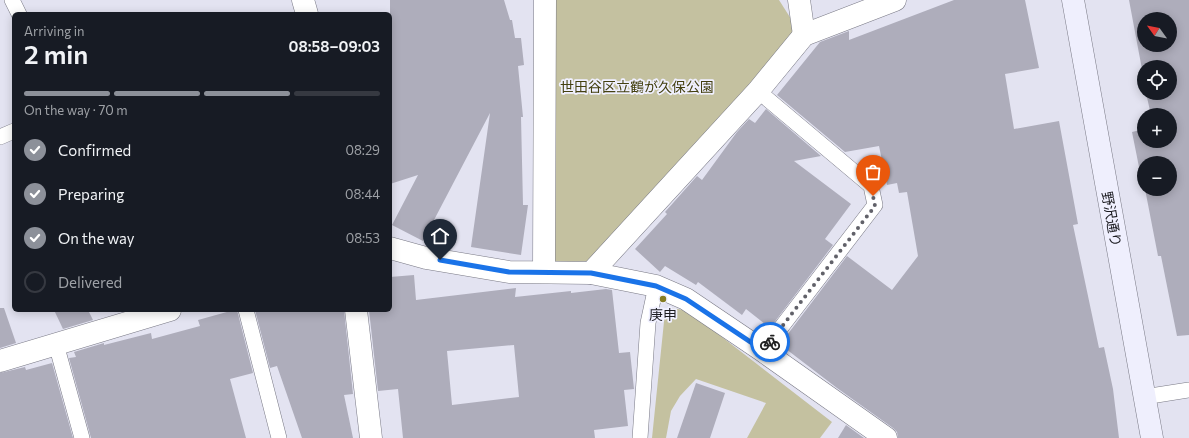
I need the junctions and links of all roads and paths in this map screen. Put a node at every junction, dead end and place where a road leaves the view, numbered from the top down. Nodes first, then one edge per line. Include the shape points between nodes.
1 (12, 0) edge
2 (303, 0) edge
3 (545, 0) edge
4 (799, 0) edge
5 (895, 0) edge
6 (1073, 0) edge
7 (18, 12) edge
8 (306, 12) edge
9 (804, 35) junction
10 (758, 91) junction
11 (12, 132) edge
12 (0, 137) edge
13 (392, 249) edge
14 (544, 271) junction
15 (591, 273) junction
16 (656, 286) junction
17 (163, 312) edge
18 (247, 312) edge
19 (356, 312) edge
20 (56, 344) junction
21 (764, 351) junction
22 (0, 361) edge
23 (1189, 390) edge
24 (1144, 397) junction
25 (82, 438) edge
26 (279, 438) edge
27 (371, 438) edge
28 (640, 438) edge
29 (886, 438) edge
30 (1152, 438) edge

1 - 7 lane
2 - 8 street
3 - 14 street
4 - 9 street
5 - 9 street
6 - 24 street, 野沢通り
9 - 10 street
10 - 15 street
10 - 21 lane via 872,186 875,206
11 - 12 lane
13 - 14 street via 426,258 509,272
14 - 15 street
15 - 16 street
16 - 21 street via 686,299
16 - 28 lane via 648,322
17 - 20 street
18 - 26 lane
19 - 27 street
20 - 22 street
20 - 25 lane
21 - 29 street
23 - 24 lane
24 - 30 street, 野沢通り

